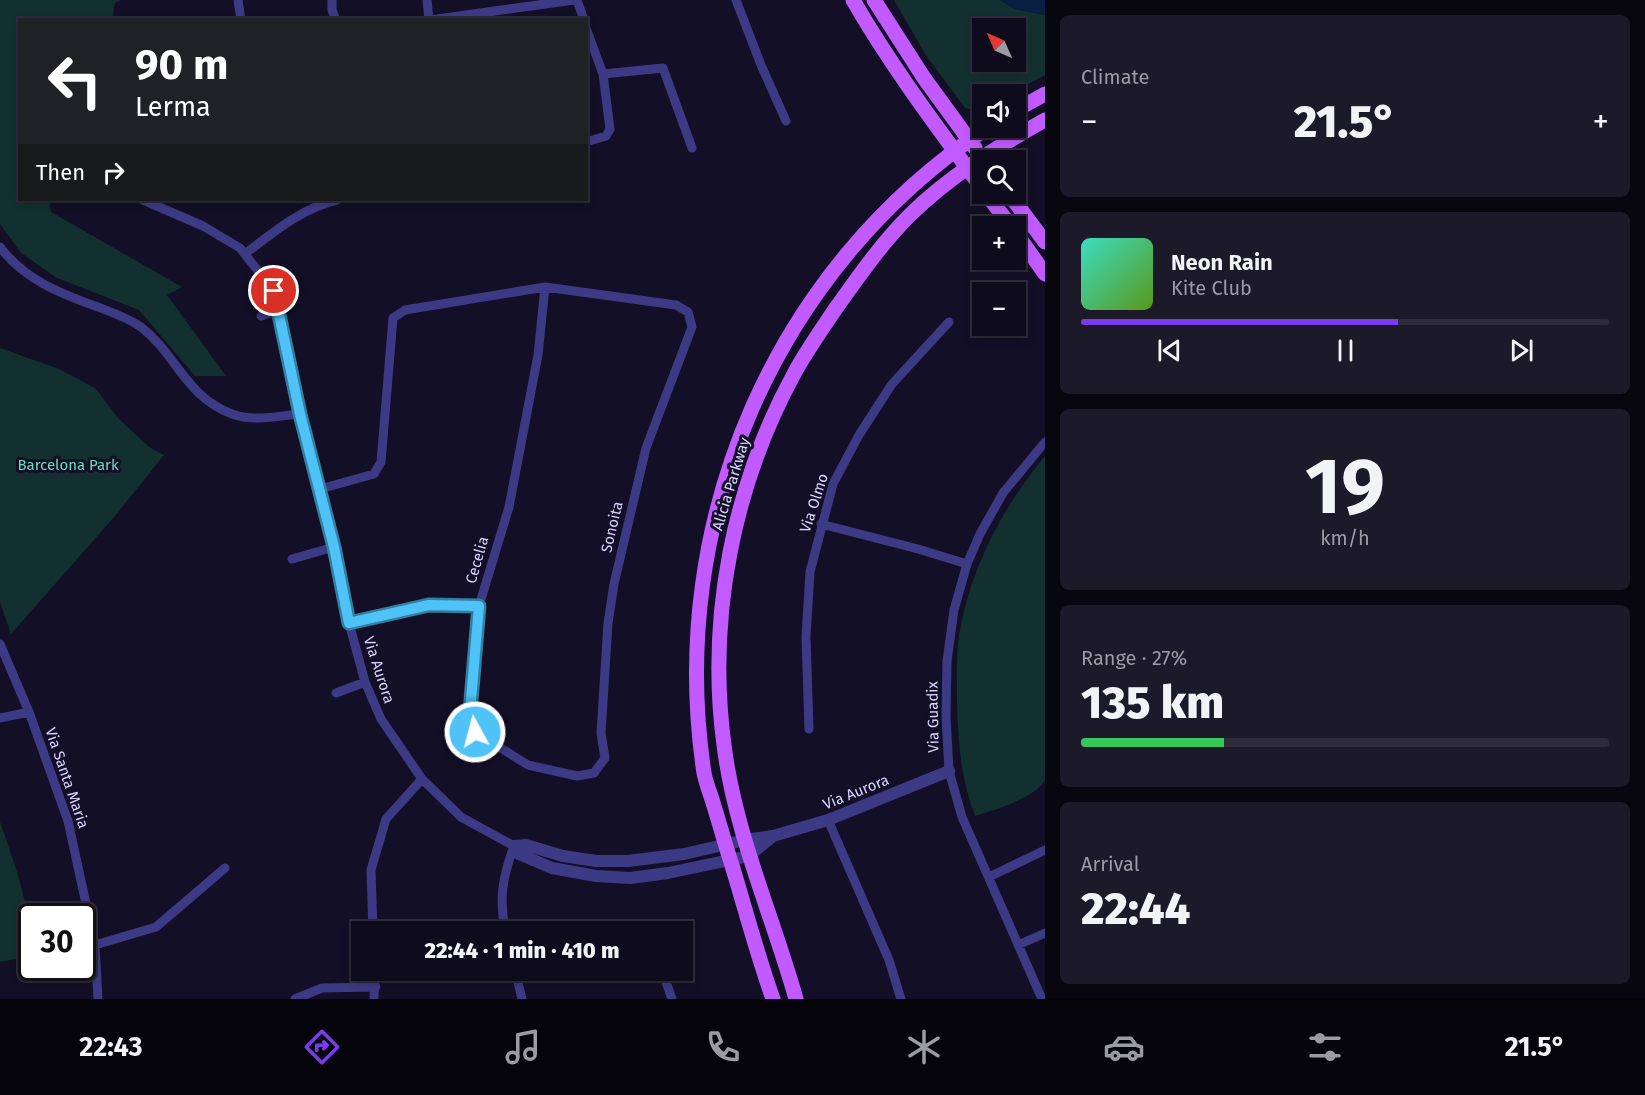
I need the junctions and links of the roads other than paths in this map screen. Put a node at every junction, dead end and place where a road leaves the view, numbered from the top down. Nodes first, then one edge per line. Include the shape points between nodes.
1 (238, 0) edge
2 (332, 0) edge
3 (427, 0) edge
4 (575, 0) edge
5 (736, 0) edge
6 (853, 0) edge
7 (874, 0) edge
8 (511, 4) edge
9 (238, 18) edge
10 (335, 18) edge
11 (429, 18) edge
12 (439, 18) edge
13 (583, 18) edge
14 (588, 33) edge
15 (603, 74) junction
16 (1045, 94) edge
17 (1026, 104) edge
18 (1045, 120) edge
19 (786, 121) dead end
20 (974, 138) edge
21 (588, 141) edge
22 (970, 141) junction
23 (692, 147) dead end
24 (976, 150) edge
25 (997, 150) edge
26 (955, 152) junction
27 (972, 165) edge
28 (967, 168) junction
29 (972, 175) edge
30 (145, 201) edge
31 (322, 201) edge
32 (994, 204) edge
33 (1016, 204) edge
34 (1003, 216) edge
35 (1045, 242) edge
36 (0, 247) edge
37 (1026, 247) edge
38 (246, 253) junction
39 (1045, 274) edge
40 (545, 287) junction
41 (279, 310) junction
42 (261, 316) dead end
43 (950, 321) dead end
44 (300, 414) junction
45 (1045, 442) edge
46 (320, 489) junction
47 (821, 524) junction
48 (334, 547) junction
49 (292, 559) dead end
50 (967, 564) junction
51 (479, 606) junction
52 (349, 623) junction
53 (0, 644) edge
54 (365, 682) junction
55 (336, 693) dead end
56 (28, 712) junction
57 (0, 718) edge
58 (809, 729) dead end
59 (605, 758) joint
60 (949, 771) junction
61 (422, 779) junction
62 (828, 820) junction
63 (773, 836) junction
64 (744, 840) junction
65 (724, 844) junction
66 (514, 846) junction
67 (1045, 850) edge
68 (749, 856) junction
69 (730, 861) junction
70 (225, 868) dead end
71 (989, 877) junction
72 (86, 903) edge
73 (373, 921) edge
74 (504, 921) edge
75 (1045, 933) edge
76 (96, 945) edge
77 (1018, 945) junction
78 (96, 963) edge
79 (376, 981) edge
80 (518, 981) edge
81 (666, 981) edge
82 (376, 987) junction
83 (98, 999) edge
84 (295, 999) edge
85 (374, 999) edge
86 (522, 999) edge
87 (672, 999) edge
88 (773, 999) edge
89 (796, 999) edge
90 (901, 999) edge
91 (1042, 999) edge

1 - 9 street
2 - 10 street
3 - 11 street
4 - 8 street
4 - 13 street
5 - 19 street
6 - 26 main road
7 - 22 main road
8 - 12 street
14 - 15 street
15 - 21 street via 610,129 606,136
15 - 23 street via 663,68
16 - 17 main road
18 - 25 main road, Alicia Parkway
20 - 22 main road, Alicia Parkway
22 - 24 main road
22 - 26 main road, Alicia Parkway
26 - 28 main road
26 - 65 main road, Alicia Parkway via 921,178 865,233 812,299 773,363 729,465 705,561 697,658 705,775
27 - 28 main road, Alicia Parkway
28 - 29 main road
28 - 64 main road, Alicia Parkway via 909,216 853,284 795,371 752,469 729,560 720,653 724,745
30 - 38 street, Via Aurora via 203,226
31 - 38 street
32 - 34 main road
33 - 35 main road
36 - 44 street via 25,274 57,292 124,316 141,327 195,392 212,405 234,415 254,418
37 - 39 main road
38 - 41 street, Via Aurora via 274,291
40 - 46 street via 405,310 393,318 381,462 374,474
40 - 51 street, Cecelia via 538,355 508,507
40 - 59 street, Sonoita via 676,305 688,312 692,327 646,448 614,584 601,733
41 - 42 street
41 - 44 street, Via Aurora
43 - 47 street, Via Olmo via 892,384 859,435 833,484
44 - 46 street, Via Aurora
45 - 50 street, Via Guadix via 1003,493
46 - 48 street, Via Aurora
47 - 50 street
47 - 58 street, Via Olmo via 810,573 806,637
48 - 49 street
48 - 52 street, Via Aurora
50 - 60 street, Via Guadix via 954,610 947,661 945,717
51 - 52 street via 429,605
51 - 59 street, Cecelia via 470,712 475,732 528,765 577,777 594,773
52 - 54 street, Via Aurora
53 - 56 street, Via Santa Maria
54 - 55 street
54 - 61 street, Via Aurora via 381,719
56 - 57 street
56 - 72 street, Via Santa Maria via 68,821
60 - 62 street, Via Aurora
60 - 71 street, Via Guadix via 962,817
61 - 66 street, Via Aurora via 460,817
61 - 73 street via 386,819 371,870
62 - 63 street, Via Aurora
62 - 90 street via 889,960
63 - 64 street, Via Aurora
63 - 68 street, Via Aurora
64 - 65 street, Via Aurora
64 - 68 main road, Alicia Parkway
65 - 66 street, Via Aurora via 684,854 617,861 596,861 526,845
65 - 69 main road, Alicia Parkway
66 - 69 street, Via Aurora via 519,854 552,868 596,876 630,878
66 - 74 street via 504,873 501,904
67 - 71 street
68 - 69 street, Via Aurora
68 - 89 main road, Alicia Parkway
69 - 88 main road, Alicia Parkway
70 - 76 street via 156,927
71 - 77 street, Via Guadix
75 - 77 street
77 - 91 street, Via Guadix
78 - 83 street, Via Santa Maria
79 - 82 street
80 - 86 street
81 - 87 street
82 - 84 street via 322,988
82 - 85 street

